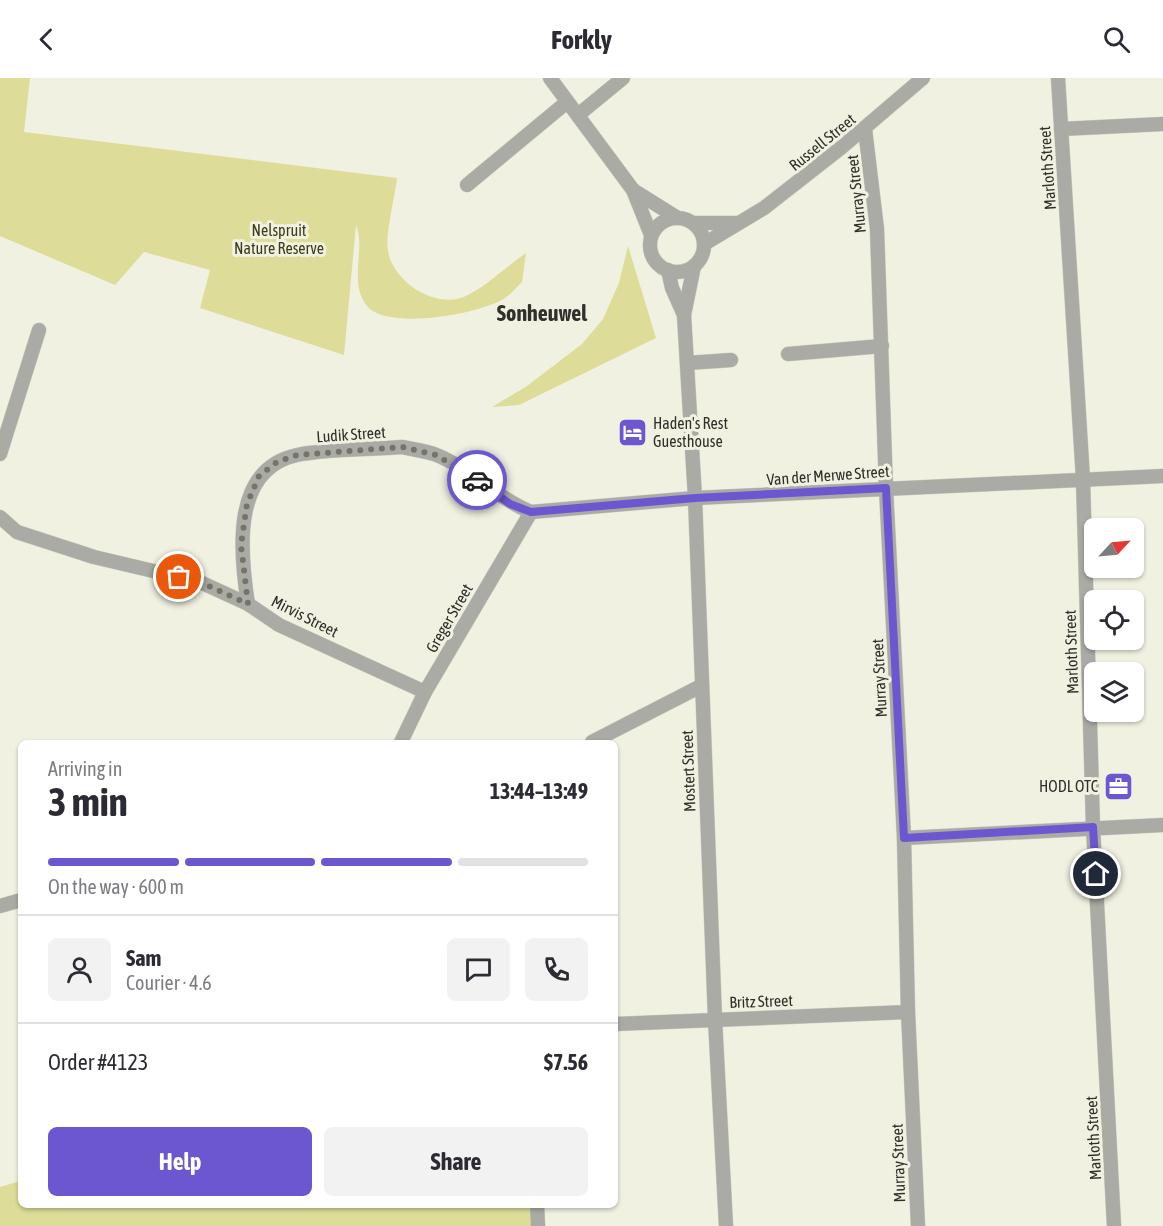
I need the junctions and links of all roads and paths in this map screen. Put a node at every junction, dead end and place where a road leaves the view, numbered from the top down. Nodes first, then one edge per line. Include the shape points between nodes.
1 (550, 78) edge
2 (623, 78) edge
3 (923, 78) edge
4 (1058, 78) edge
5 (567, 102) junction
6 (578, 116) junction
7 (1163, 124) edge
8 (865, 129) junction
9 (1061, 129) junction
10 (467, 185) dead end
11 (633, 190) junction
12 (676, 217) junction
13 (694, 223) junction
14 (736, 223) junction
15 (651, 235) junction
16 (704, 243) junction
17 (694, 266) junction
18 (668, 270) junction
19 (684, 315) junction
20 (39, 330) dead end
21 (882, 345) junction
22 (788, 354) dead end
23 (731, 360) dead end
24 (687, 363) junction
25 (0, 454) edge
26 (1163, 476) edge
27 (1083, 479) junction
28 (886, 488) junction
29 (695, 498) junction
30 (531, 512) junction
31 (0, 517) edge
32 (248, 604) junction
33 (701, 686) junction
34 (425, 692) junction
35 (402, 740) edge
36 (596, 740) edge
37 (1163, 825) edge
38 (1093, 827) junction
39 (904, 838) junction
40 (18, 901) edge
41 (0, 906) edge
42 (908, 1012) junction
43 (715, 1019) junction
44 (618, 1024) edge
45 (537, 1208) edge
46 (538, 1226) edge
47 (726, 1226) edge
48 (918, 1226) edge
49 (1114, 1226) edge

1 - 5 street
2 - 6 street
3 - 8 street, Russell Street
4 - 9 street, Marloth Street
5 - 6 street
5 - 10 street
6 - 11 street
7 - 9 street
8 - 14 street, Russell Street via 764,208
8 - 21 street, Murray Street via 877,229
9 - 27 street, Marloth Street
11 - 12 street
11 - 15 street
12 - 13 street
12 - 15 street via 665,220
13 - 14 street, Russell Street
13 - 16 street
14 - 16 street, Russell Street
15 - 18 street via 652,256
16 - 17 street via 703,253
17 - 18 street via 679,272
17 - 19 street, Mostert Street
18 - 19 street, Mostert Street
19 - 24 street, Mostert Street
20 - 25 street
21 - 22 street
21 - 28 street, Murray Street
23 - 24 street
24 - 29 street, Mostert Street
26 - 27 street, Van der Merwe Street
27 - 28 street, Van der Merwe Street
27 - 38 street, Marloth Street
28 - 29 street, Van der Merwe Street
28 - 39 street, Murray Street
29 - 30 street, Van der Merwe Street
29 - 33 street, Mostert Street
30 - 32 street, Ludik Street via 510,504 436,455 419,450 402,447 297,455 277,462 259,476 247,504 241,545
30 - 34 street, Greger Street
31 - 32 street, Mirvis Street via 17,532 200,582
32 - 34 street, Mirvis Street via 279,625
33 - 36 street
33 - 43 street, Mostert Street
34 - 35 street, Greger Street
37 - 38 street
38 - 39 street
38 - 49 street, Marloth Street
39 - 42 street, Murray Street
40 - 41 street
42 - 43 street, Britz Street
42 - 48 street, Murray Street
43 - 44 street, Britz Street
43 - 47 street, Mostert Street
45 - 46 street

